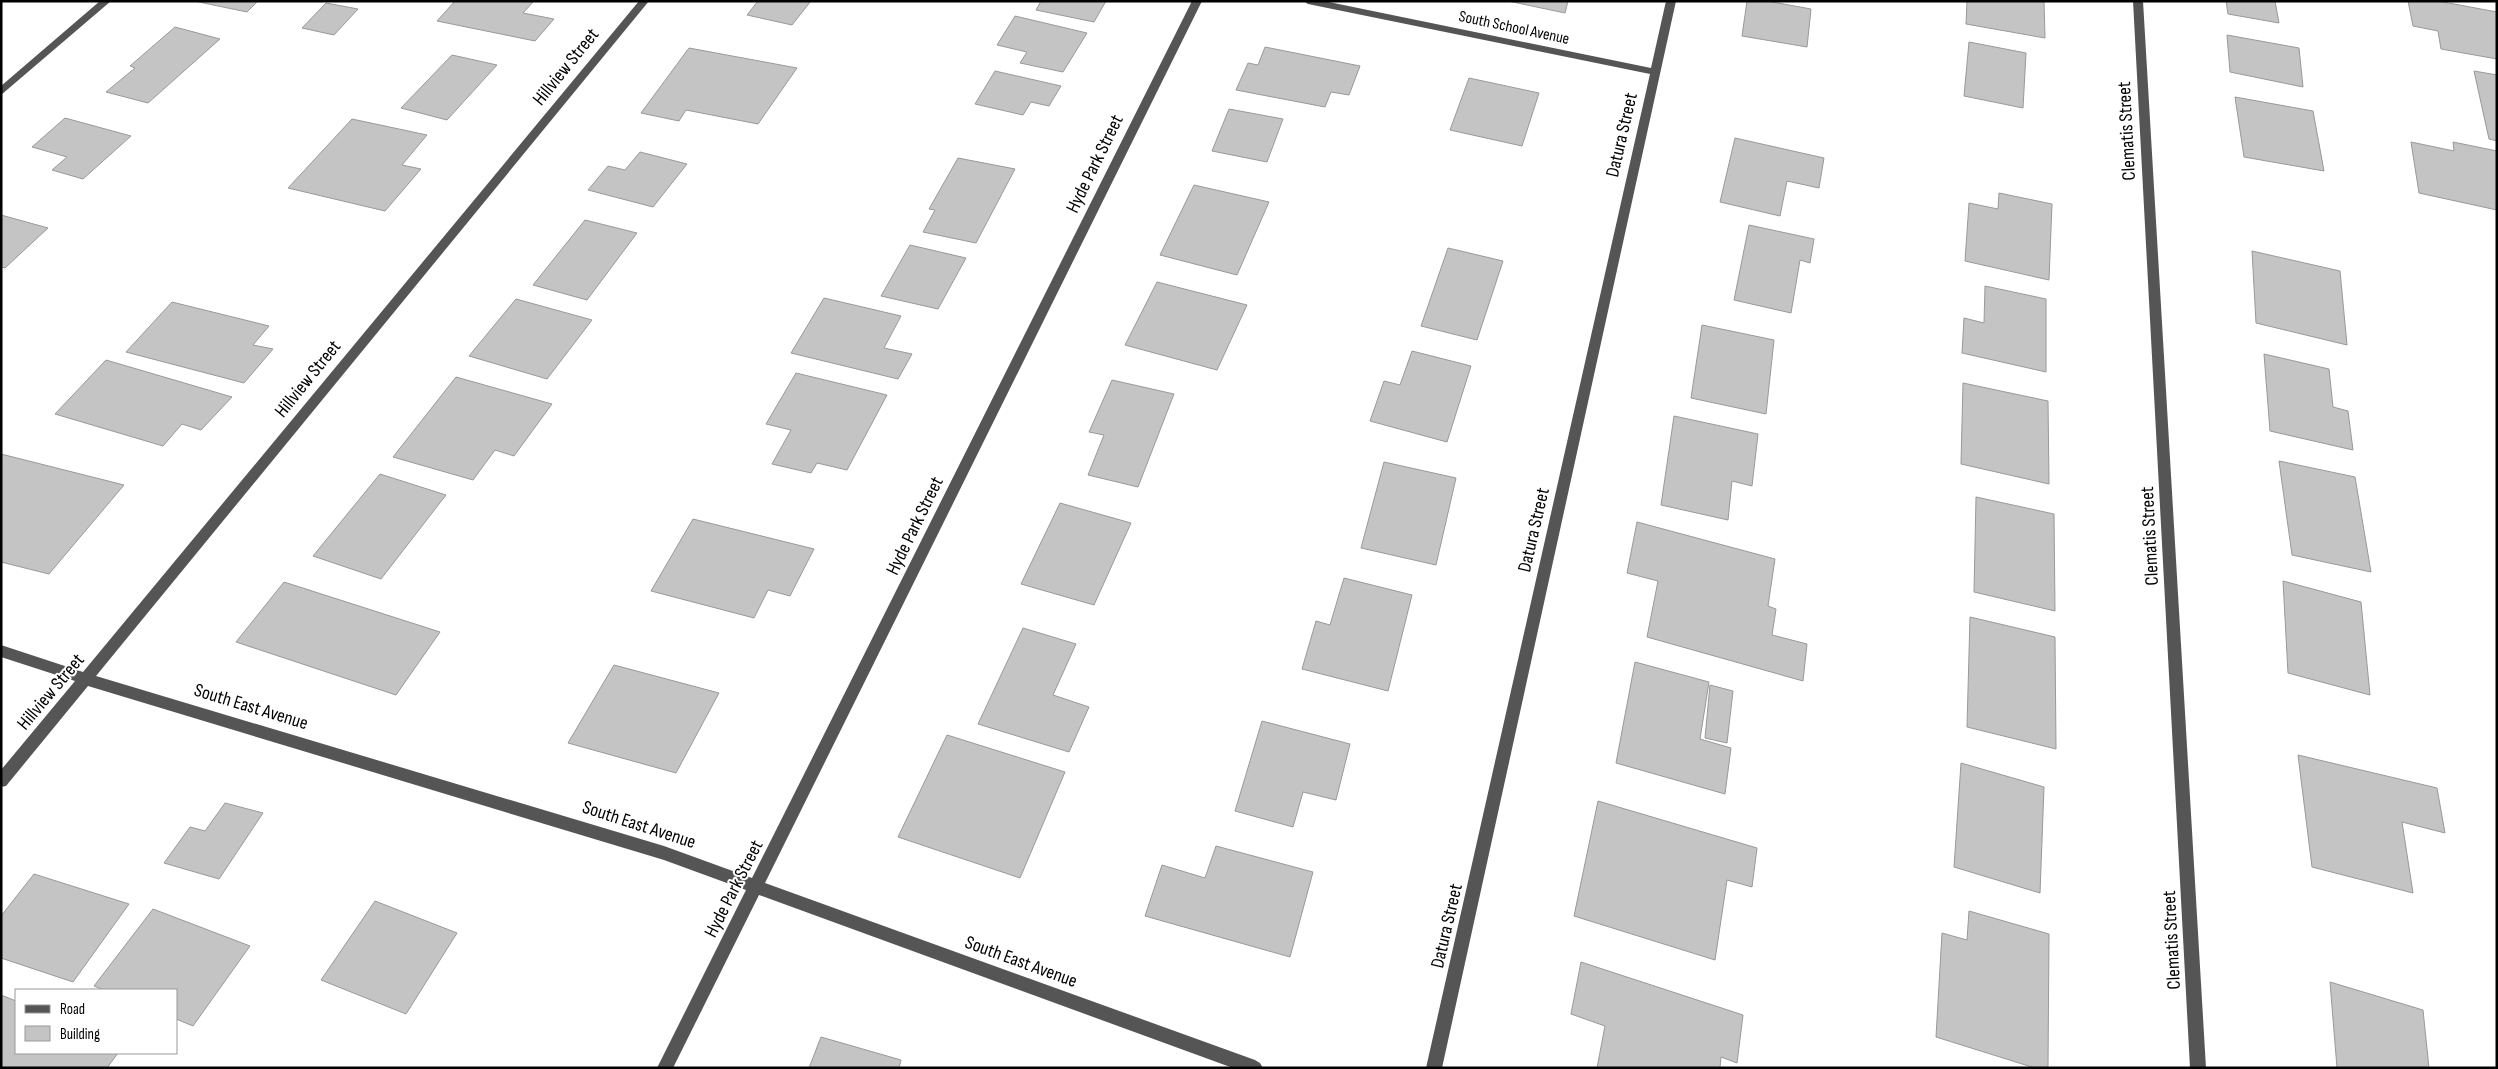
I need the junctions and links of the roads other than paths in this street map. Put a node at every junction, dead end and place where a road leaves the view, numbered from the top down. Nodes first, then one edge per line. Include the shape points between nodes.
1 (106, 1) edge
2 (644, 1) edge
3 (1197, 1) edge
4 (1308, 1) edge
5 (1671, 1) edge
6 (2138, 1) edge
7 (1655, 72) junction
8 (1, 92) edge
9 (1, 651) edge
10 (86, 679) junction
11 (1, 781) edge
12 (756, 887) junction
13 (665, 1068) edge
14 (1255, 1068) edge
15 (1434, 1068) edge
16 (2198, 1068) edge

1 - 8 street
2 - 10 street, Hillview Street
3 - 12 street, Hyde Park Street
4 - 7 street, South School Avenue
5 - 7 street, Datura Street
6 - 16 street, Clematis Street
7 - 15 street, Datura Street
9 - 10 street, South East Avenue
10 - 11 street, Hillview Street
10 - 12 street, South East Avenue via 664,852
12 - 13 street, Hyde Park Street
12 - 14 street, South East Avenue

